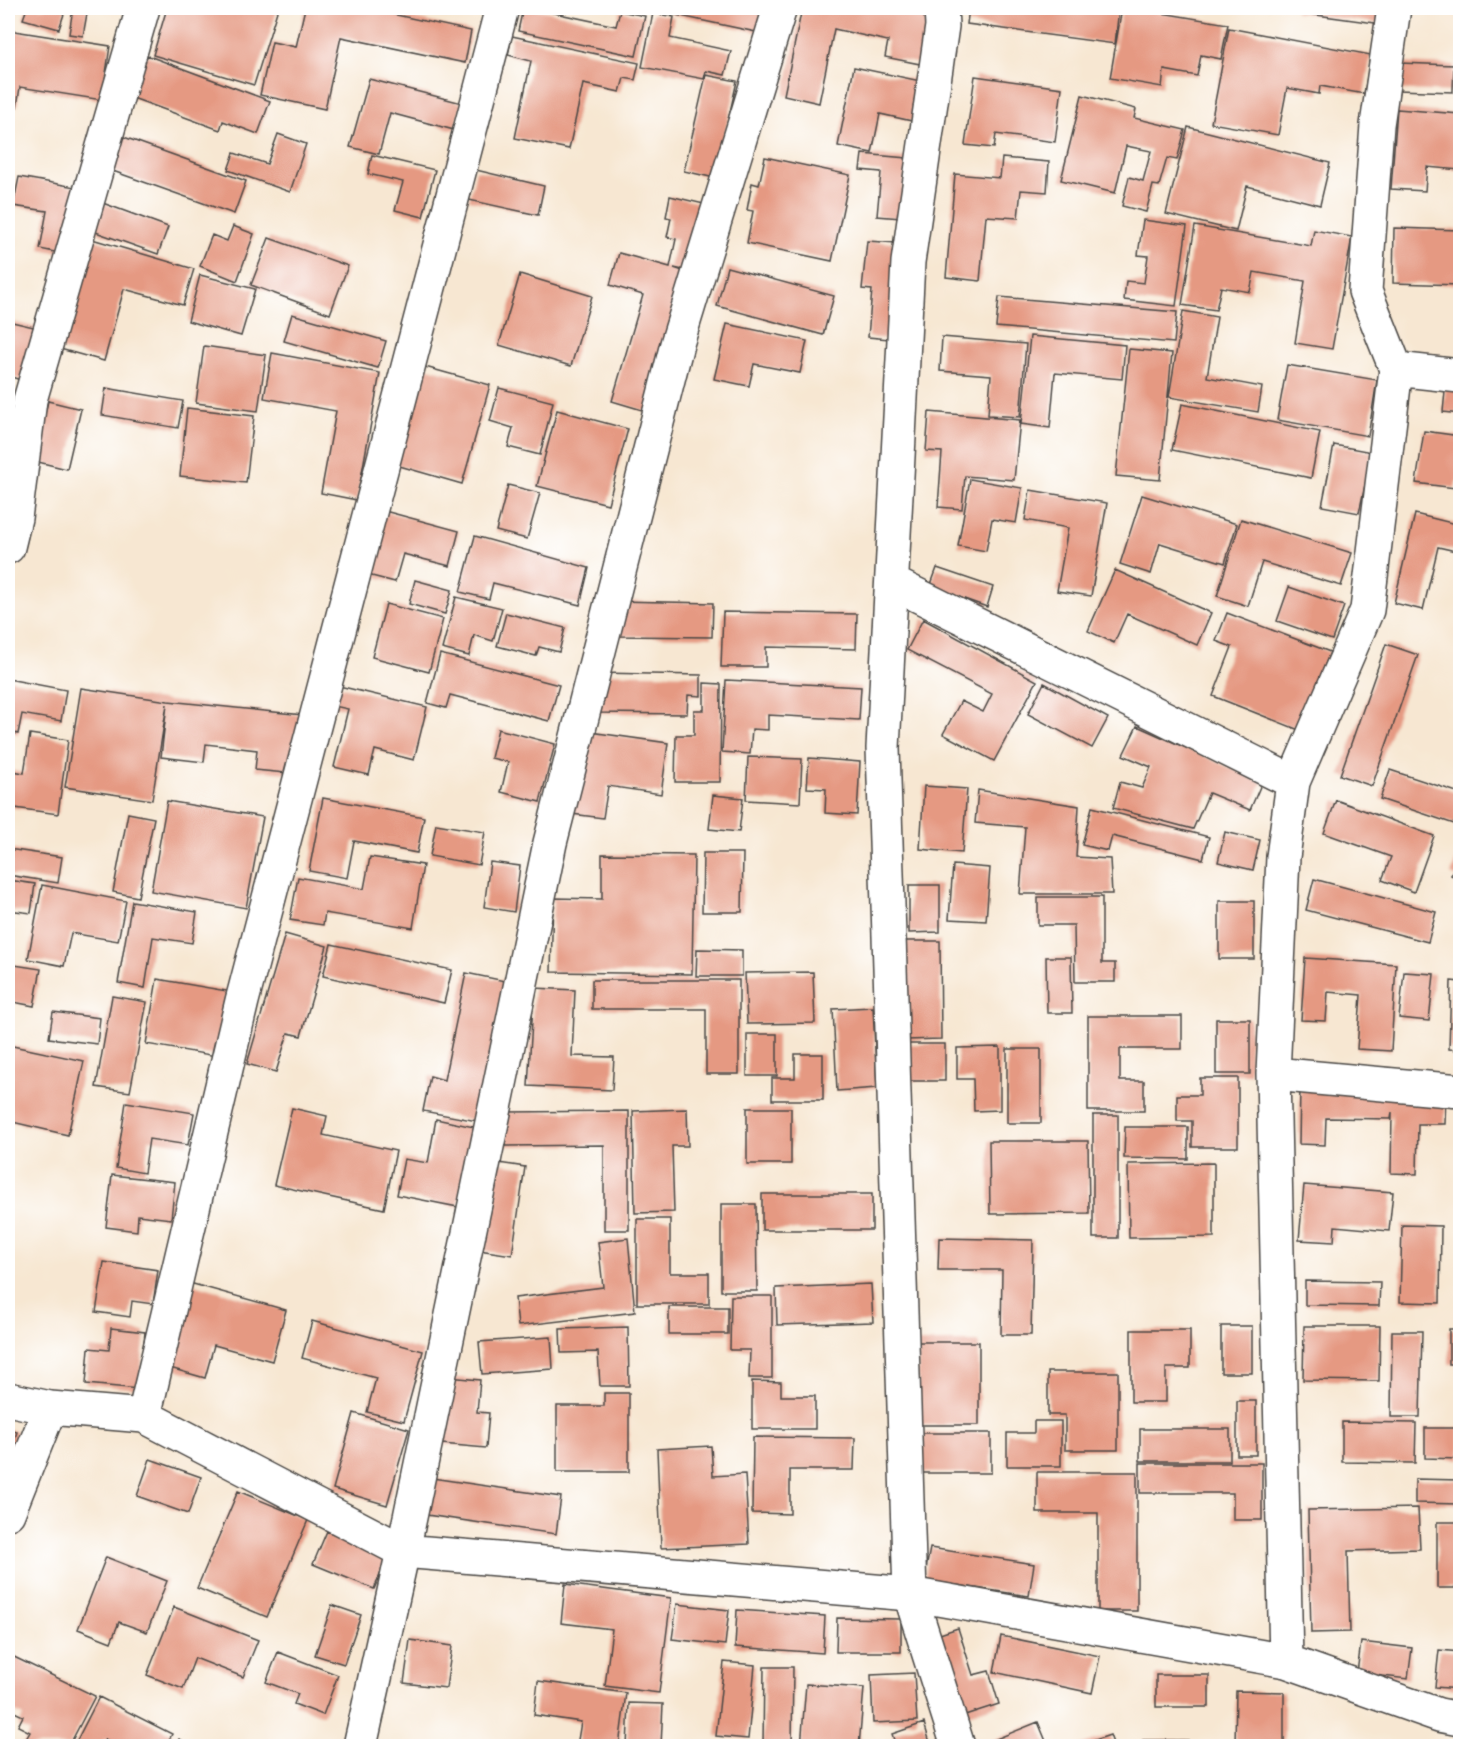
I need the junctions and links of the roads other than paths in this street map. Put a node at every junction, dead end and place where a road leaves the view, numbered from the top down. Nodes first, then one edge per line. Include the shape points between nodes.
1 (143, 8) edge
2 (502, 8) edge
3 (780, 8) edge
4 (941, 8) edge
5 (1394, 8) edge
6 (1396, 369) junction
7 (1461, 376) edge
8 (19, 399) edge
9 (8, 547) edge
10 (893, 583) junction
11 (1293, 782) junction
12 (1274, 1074) junction
13 (1461, 1091) edge
14 (8, 1399) edge
15 (50, 1408) junction
16 (144, 1416) junction
17 (8, 1513) edge
18 (403, 1551) junction
19 (910, 1594) junction
20 (1286, 1661) junction
21 (1461, 1719) edge
22 (360, 1746) edge
23 (958, 1746) edge

1 - 8 street
2 - 16 street via 245,990
3 - 18 street via 677,344 550,843
4 - 10 street via 942,26 908,262
5 - 6 street via 1377,125 1365,291
6 - 7 street
6 - 11 street via 1367,610
8 - 9 street via 15,518
10 - 11 street
10 - 19 street via 883,748
11 - 12 street via 1283,857
12 - 13 street
12 - 20 street
14 - 15 street
15 - 16 street
15 - 17 street
16 - 18 street
18 - 19 street
18 - 22 street
19 - 20 street
19 - 23 street
20 - 21 street via 1439,1715

